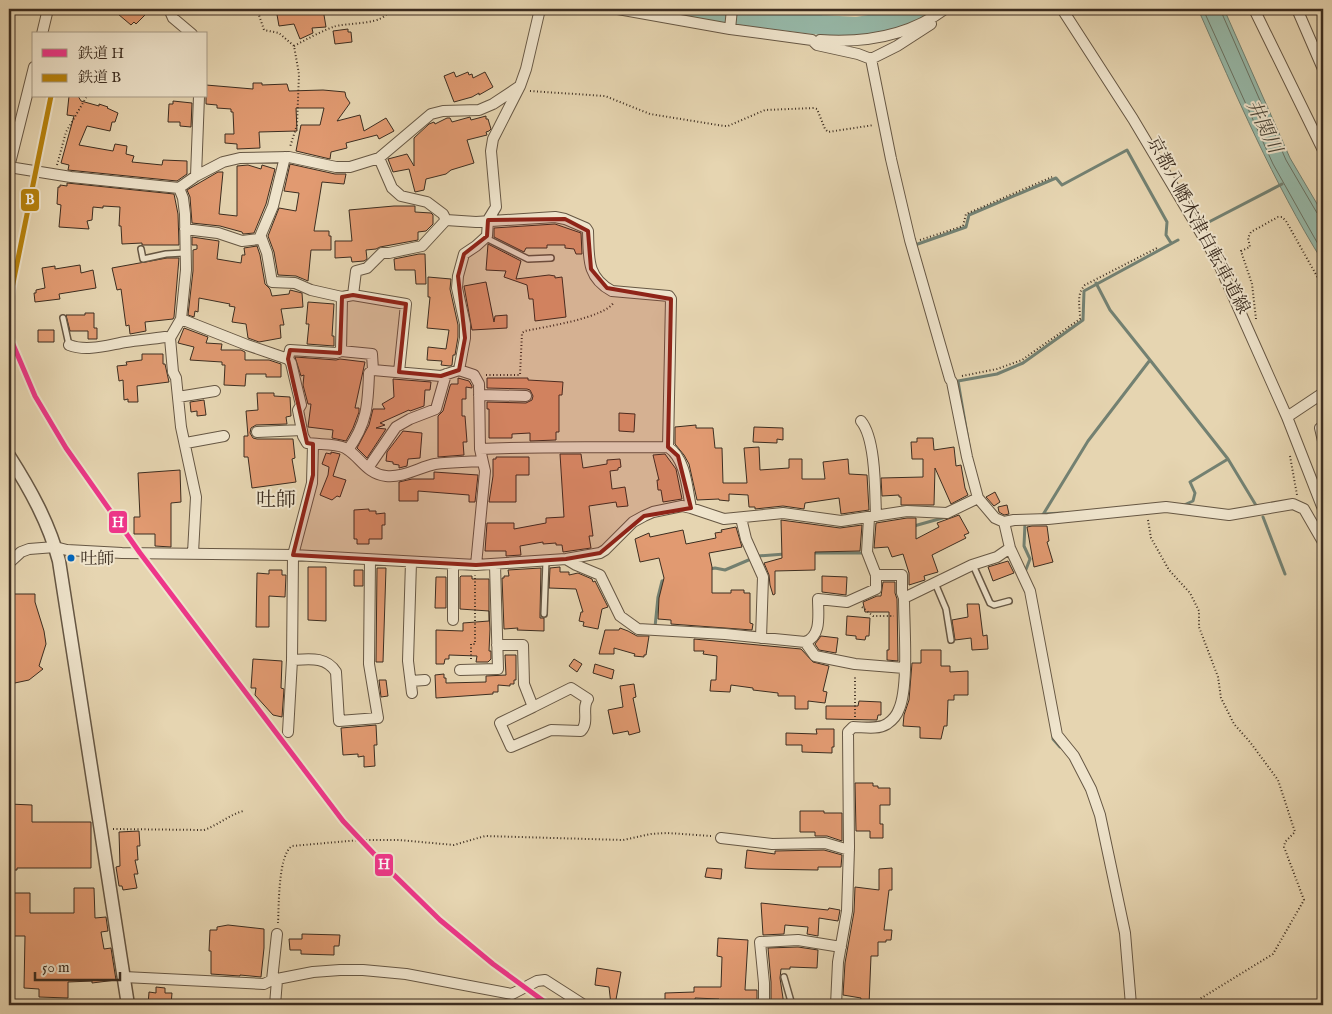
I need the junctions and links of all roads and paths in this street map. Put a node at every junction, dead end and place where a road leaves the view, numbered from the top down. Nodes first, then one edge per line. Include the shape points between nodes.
1 (48, 9) edge
2 (169, 9) edge
3 (257, 9) edge
4 (388, 9) edge
5 (540, 9) edge
6 (618, 9) edge
7 (732, 9) edge
8 (1062, 9) edge
9 (1254, 9) edge
10 (1297, 9) edge
11 (943, 10) edge
12 (730, 29) junction
13 (42, 32) edge
14 (190, 32) edge
15 (812, 40) junction
16 (294, 46) junction
17 (871, 59) junction
18 (1323, 69) edge
19 (32, 75) edge
20 (520, 86) junction
21 (85, 98) edge
22 (199, 98) edge
23 (884, 123) junction
24 (1323, 150) edge
25 (286, 157) junction
26 (378, 158) junction
27 (9, 167) edge
28 (55, 175) junction
29 (196, 176) junction
30 (1052, 177) dead end
31 (179, 188) junction
32 (446, 220) junction
33 (488, 220) junction
34 (185, 229) junction
35 (261, 236) junction
36 (486, 237) junction
37 (911, 244) junction
38 (1157, 248) dead end
39 (141, 249) dead end
40 (184, 253) junction
41 (551, 258) dead end
42 (1323, 287) edge
43 (620, 291) junction
44 (353, 294) junction
45 (342, 297) junction
46 (63, 318) dead end
47 (181, 319) junction
48 (1257, 327) dead end
49 (170, 338) junction
50 (69, 344) joint
51 (341, 351) junction
52 (288, 358) junction
53 (373, 370) junction
54 (459, 370) junction
55 (399, 372) junction
56 (446, 374) junction
57 (474, 375) junction
58 (950, 379) junction
59 (215, 391) dead end
60 (1323, 393) edge
61 (479, 395) junction
62 (526, 396) dead end
63 (178, 397) junction
64 (1290, 416) junction
65 (861, 420) dead end
66 (1320, 428) dead end
67 (302, 430) junction
68 (257, 432) dead end
69 (224, 436) dead end
70 (1323, 441) edge
71 (186, 442) junction
72 (313, 444) junction
73 (668, 447) junction
74 (480, 449) junction
75 (348, 450) junction
76 (1289, 452) dead end
77 (9, 456) edge
78 (482, 461) junction
79 (368, 468) junction
80 (978, 498) junction
81 (1297, 505) junction
82 (691, 508) junction
83 (1145, 509) junction
84 (1323, 509) edge
85 (873, 517) junction
86 (741, 518) junction
87 (1004, 522) junction
88 (1323, 542) edge
89 (55, 547) junction
90 (1010, 548) junction
91 (194, 553) junction
92 (293, 556) junction
93 (566, 559) junction
94 (370, 560) junction
95 (546, 561) junction
96 (9, 562) edge
97 (411, 562) junction
98 (453, 564) junction
99 (495, 564) junction
100 (972, 564) junction
101 (476, 566) junction
102 (876, 575) junction
103 (935, 583) junction
104 (904, 598) junction
105 (856, 599) junction
106 (1009, 600) dead end
107 (544, 614) dead end
108 (904, 616) junction
109 (454, 620) dead end
110 (761, 638) junction
111 (951, 640) dead end
112 (805, 642) junction
113 (497, 644) junction
114 (292, 660) junction
115 (855, 664) junction
116 (904, 668) junction
117 (466, 670) joint
118 (424, 680) dead end
119 (411, 681) junction
120 (412, 693) dead end
121 (533, 707) junction
122 (855, 727) junction
123 (288, 732) dead end
124 (243, 810) dead end
125 (101, 829) junction
126 (721, 838) joint
127 (849, 850) junction
128 (277, 934) joint
129 (841, 947) junction
130 (124, 977) junction
131 (784, 977) dead end
132 (275, 980) junction
133 (47, 1005) edge
134 (75, 1005) edge
135 (128, 1005) edge
136 (275, 1005) edge
137 (584, 1005) edge
138 (764, 1005) edge
139 (792, 1005) edge
140 (836, 1005) edge
141 (1131, 1005) edge
142 (1190, 1005) edge

1 - 13 street
2 - 14 street via 173,18
3 - 16 path via 264,30 279,33
4 - 16 path via 386,16 377,20 335,26
5 - 20 street
6 - 12 street
7 - 12 street
8 - 64 street via 1134,119 1216,260
9 - 24 street
10 - 18 street
11 - 15 street via 894,34 861,41
11 - 17 street via 935,22
12 - 15 street
15 - 17 street via 817,45
16 - 25 path via 299,74 297,125
17 - 23 street
19 - 27 street
20 - 23 path via 527,91 605,96 650,114 724,126 772,108 817,109 828,132
20 - 26 street via 479,110 431,114
20 - 33 street via 490,151 496,207
21 - 28 path via 66,132
22 - 29 street
23 - 37 street
25 - 26 street via 342,168
25 - 29 street via 234,159
25 - 35 street
26 - 32 street via 392,188 401,196 427,202
27 - 28 street
28 - 31 street
29 - 31 street
30 - 37 path via 966,214 963,226
31 - 34 street via 183,198
32 - 33 street
32 - 44 street via 422,246 382,253 367,268 356,271
33 - 36 street
33 - 43 street via 555,217 586,228 591,269 607,288
34 - 35 street via 218,232 242,241 252,241
34 - 40 street
35 - 45 street via 272,282 295,283
36 - 41 lane via 528,259
36 - 54 street via 464,254 459,270 458,293 465,324
37 - 58 street
38 - 58 path via 1085,285 1079,296 1080,319 1022,360
39 - 40 lane via 143,259
40 - 47 street
42 - 48 path via 1282,217 1251,232 1248,238 1250,247 1241,252 1252,284
43 - 57 path via 606,309 570,322 525,330 522,333 520,375
43 - 73 street via 658,294 669,296 671,300
44 - 45 street
44 - 55 street via 406,304
45 - 51 street
46 - 50 lane
47 - 49 street
47 - 52 street via 247,346
49 - 50 street via 103,347
49 - 63 street via 172,372
51 - 52 street via 290,350
51 - 53 street via 372,354
52 - 67 street via 301,405 298,410
53 - 55 street
53 - 75 street via 369,373 362,425
54 - 56 street
54 - 57 street
55 - 56 street
56 - 79 street via 436,409 396,427
57 - 61 street via 479,384
58 - 80 street
59 - 63 street
60 - 64 street
61 - 62 street
61 - 74 street
63 - 71 street
64 - 84 street
65 - 85 street via 867,429 872,454
66 - 70 street
67 - 68 street
67 - 72 street via 307,443
69 - 71 street
71 - 91 street via 196,498
72 - 75 street
72 - 92 street via 312,484
73 - 74 street
73 - 82 street via 678,456
74 - 78 street
75 - 79 street
76 - 81 path
77 - 89 street via 28,486
78 - 79 street via 434,465 395,476 382,475
78 - 101 street via 485,471
80 - 85 street via 947,513 916,511
80 - 87 street via 995,518
81 - 83 street via 1228,515 1166,507
81 - 88 street via 1304,509
82 - 86 street via 724,519
82 - 93 street via 682,506 653,512 634,522 600,553
83 - 87 street
83 - 142 path via 1151,538 1169,570 1190,593 1198,611 1199,627 1218,676 1221,698 1234,724 1278,780 1295,832 1284,847 1304,900 1274,954
85 - 86 street via 841,521 783,513
85 - 102 street via 867,552
86 - 110 street via 762,577
87 - 90 street
89 - 91 street via 122,553
89 - 96 street via 29,549
89 - 125 street
90 - 100 street via 997,557
90 - 141 street via 1030,591 1057,734 1074,756 1100,815 1124,933
91 - 92 street
92 - 94 street
92 - 114 street
93 - 95 street
93 - 110 street via 600,575 620,616 638,629
94 - 97 street
94 - 114 street via 369,664 378,718 339,720 336,672 333,668 314,659
95 - 99 street
95 - 107 lane
97 - 98 street
97 - 119 street via 408,661
98 - 101 street
98 - 109 street
99 - 101 street
99 - 113 street
100 - 103 street
100 - 106 lane via 990,603
101 - 117 path via 475,644 471,644
102 - 104 street via 902,575
102 - 105 street via 876,589
103 - 104 street
103 - 111 lane via 946,610
104 - 108 street
105 - 108 path via 871,615
105 - 112 street via 847,602 818,599 816,633
108 - 116 street
110 - 112 street
112 - 115 street via 815,656
113 - 117 street via 498,669
113 - 121 street via 523,644 524,684
114 - 123 street
115 - 116 street
115 - 122 path
116 - 122 street via 902,701 893,719 877,728
118 - 119 street
119 - 120 street
121 - 121 street via 571,688 588,699 585,703 585,726 581,731 551,730 512,747 500,723
122 - 127 street via 848,732
124 - 125 path via 204,830
125 - 130 street
126 - 127 street via 772,844 825,843
126 - 128 path via 667,833 623,840 485,836 454,845 360,840 292,846 284,856
127 - 129 street via 847,911
128 - 132 street
129 - 138 street via 798,940 760,942
129 - 140 street
130 - 132 street via 264,984
130 - 135 street
131 - 139 lane
132 - 136 street
132 - 137 street via 313,972 363,970 406,974 512,994 545,980
133 - 134 street

